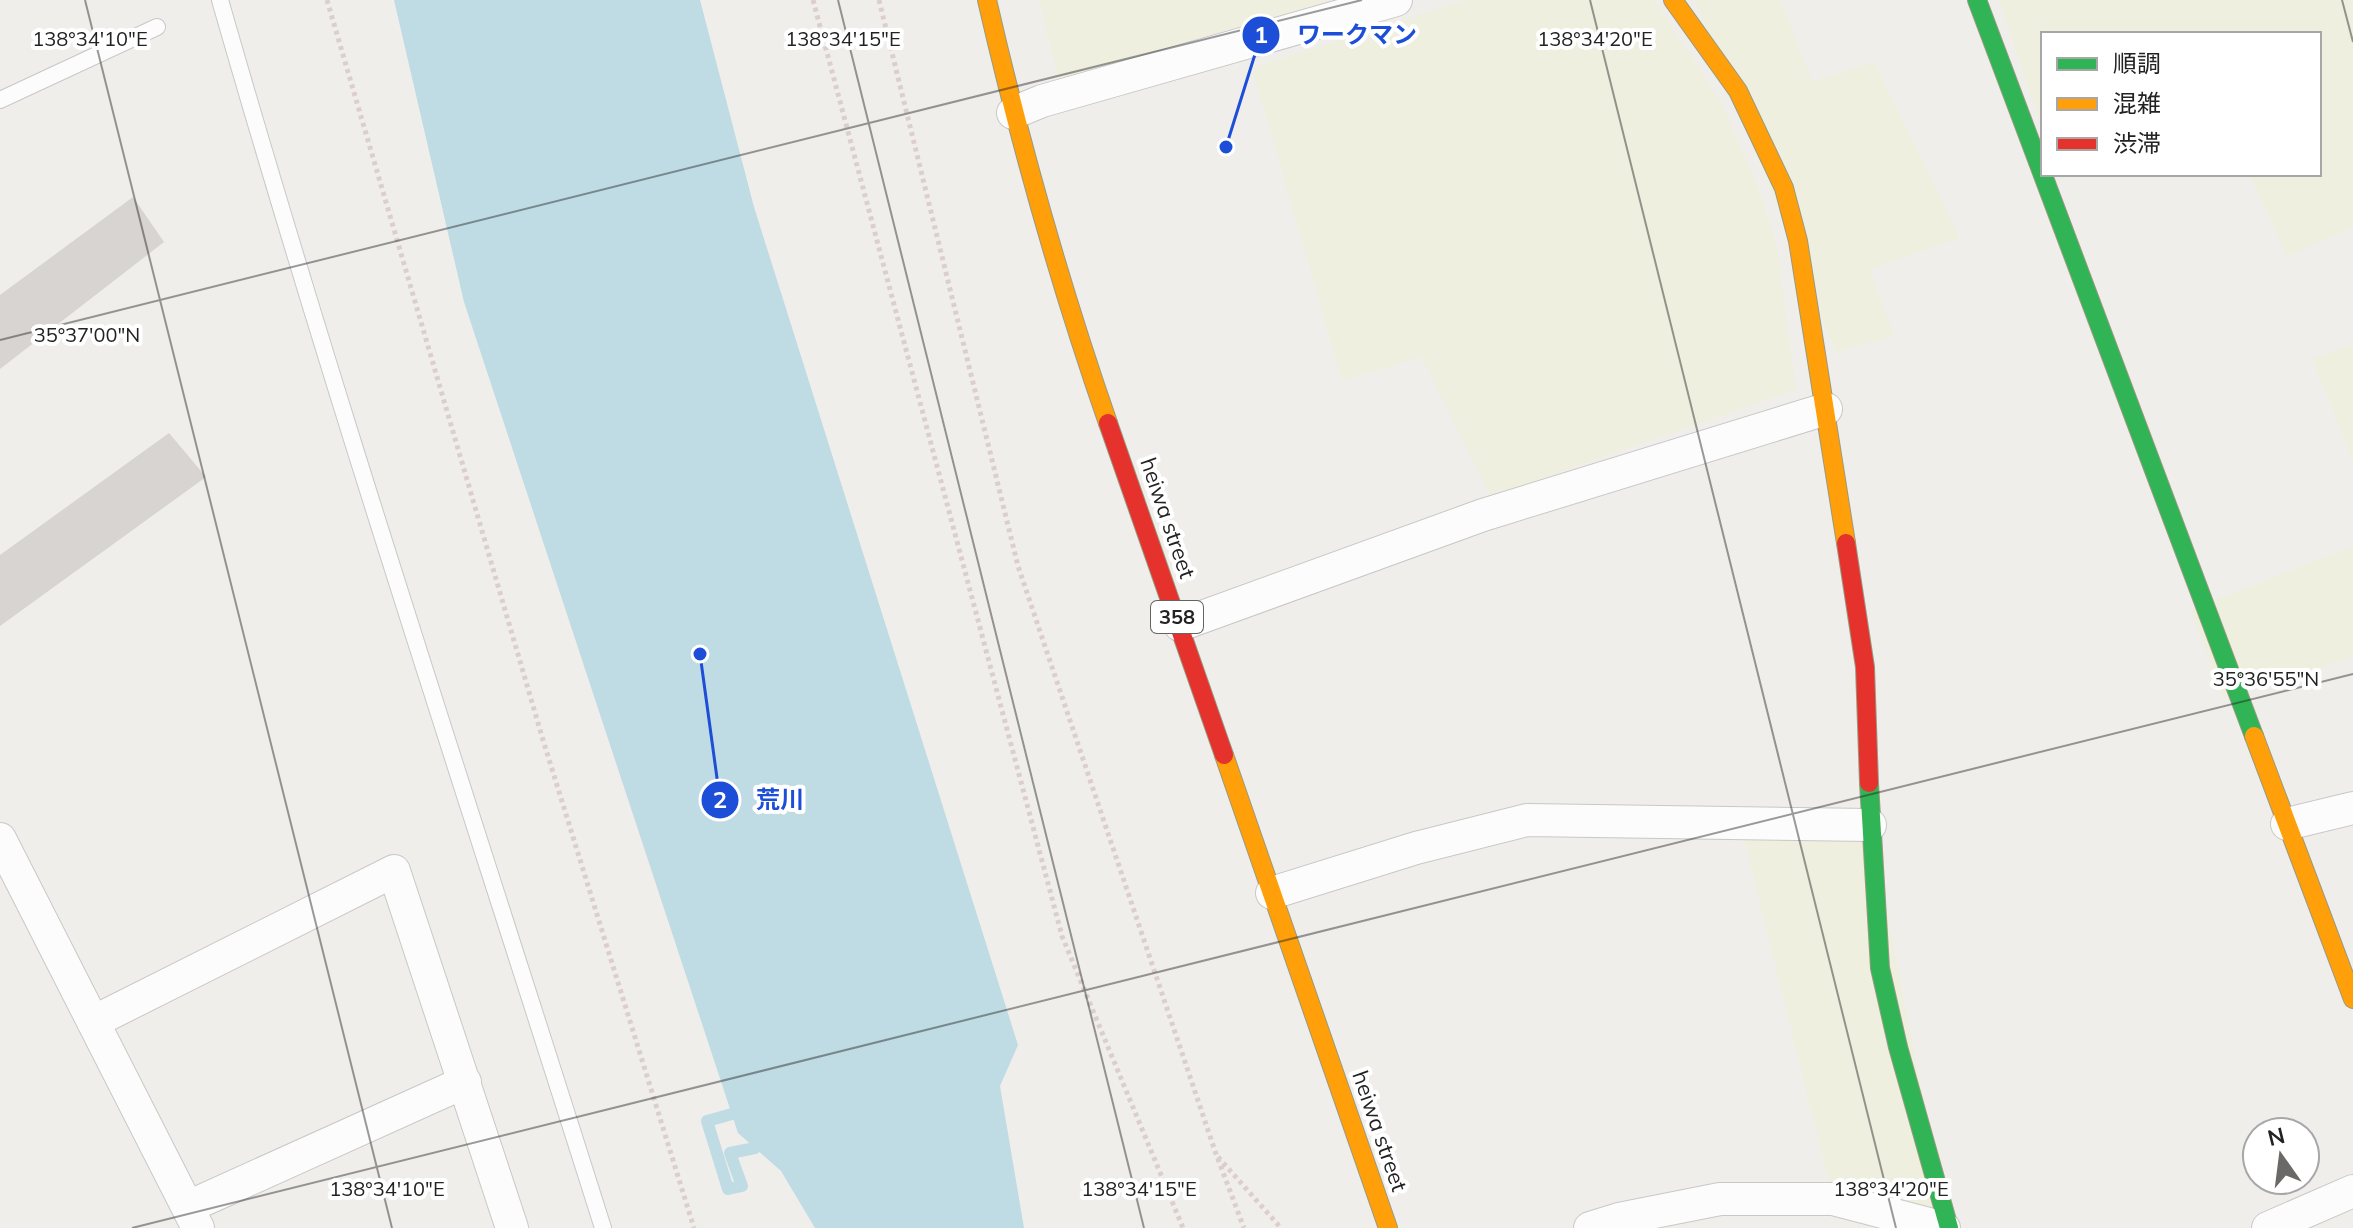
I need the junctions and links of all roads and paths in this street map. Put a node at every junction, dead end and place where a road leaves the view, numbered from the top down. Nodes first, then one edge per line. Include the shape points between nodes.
1 (220, 0) edge
2 (327, 0) edge
3 (813, 0) edge
4 (879, 0) edge
5 (987, 0) edge
6 (1396, 0) edge
7 (1673, 0) edge
8 (1977, 0) edge
9 (157, 27) dead end
10 (0, 100) edge
11 (1013, 113) junction
12 (2041, 170) edge
13 (2043, 176) edge
14 (1826, 409) junction
15 (1180, 625) junction
16 (2353, 808) edge
17 (2287, 824) junction
18 (1870, 825) junction
19 (0, 839) edge
20 (1272, 893) junction
21 (2353, 999) edge
22 (93, 1022) junction
23 (465, 1082) junction
24 (1216, 1154) junction
25 (2353, 1191) edge
26 (193, 1218) edge
27 (512, 1228) edge
28 (603, 1228) edge
29 (694, 1228) edge
30 (1183, 1228) edge
31 (1244, 1228) edge
32 (1281, 1228) edge
33 (1388, 1228) edge
34 (1590, 1228) edge
35 (1946, 1228) edge
36 (2268, 1228) edge

1 - 28 lane via 326,360
2 - 29 path via 538,725
3 - 30 path via 1062,936
4 - 24 path via 1018,566
5 - 11 main road, heiwa street / 358
6 - 11 street
7 - 14 main road via 1738,91 1784,188
8 - 12 main road
9 - 10 lane
11 - 15 main road, heiwa street / 358 via 1090,371
13 - 17 main road
14 - 15 street via 1483,515
14 - 18 main road via 1865,667
15 - 20 main road, heiwa street / 358
16 - 17 street
17 - 21 main road
18 - 20 street via 1527,820
18 - 35 main road via 1880,968
19 - 22 street
20 - 33 main road, heiwa street / 358
22 - 23 street via 394,871
22 - 26 street
23 - 26 street
23 - 27 street
24 - 31 path
24 - 32 path
25 - 36 street
34 - 35 street via 1720,1199 1833,1199

